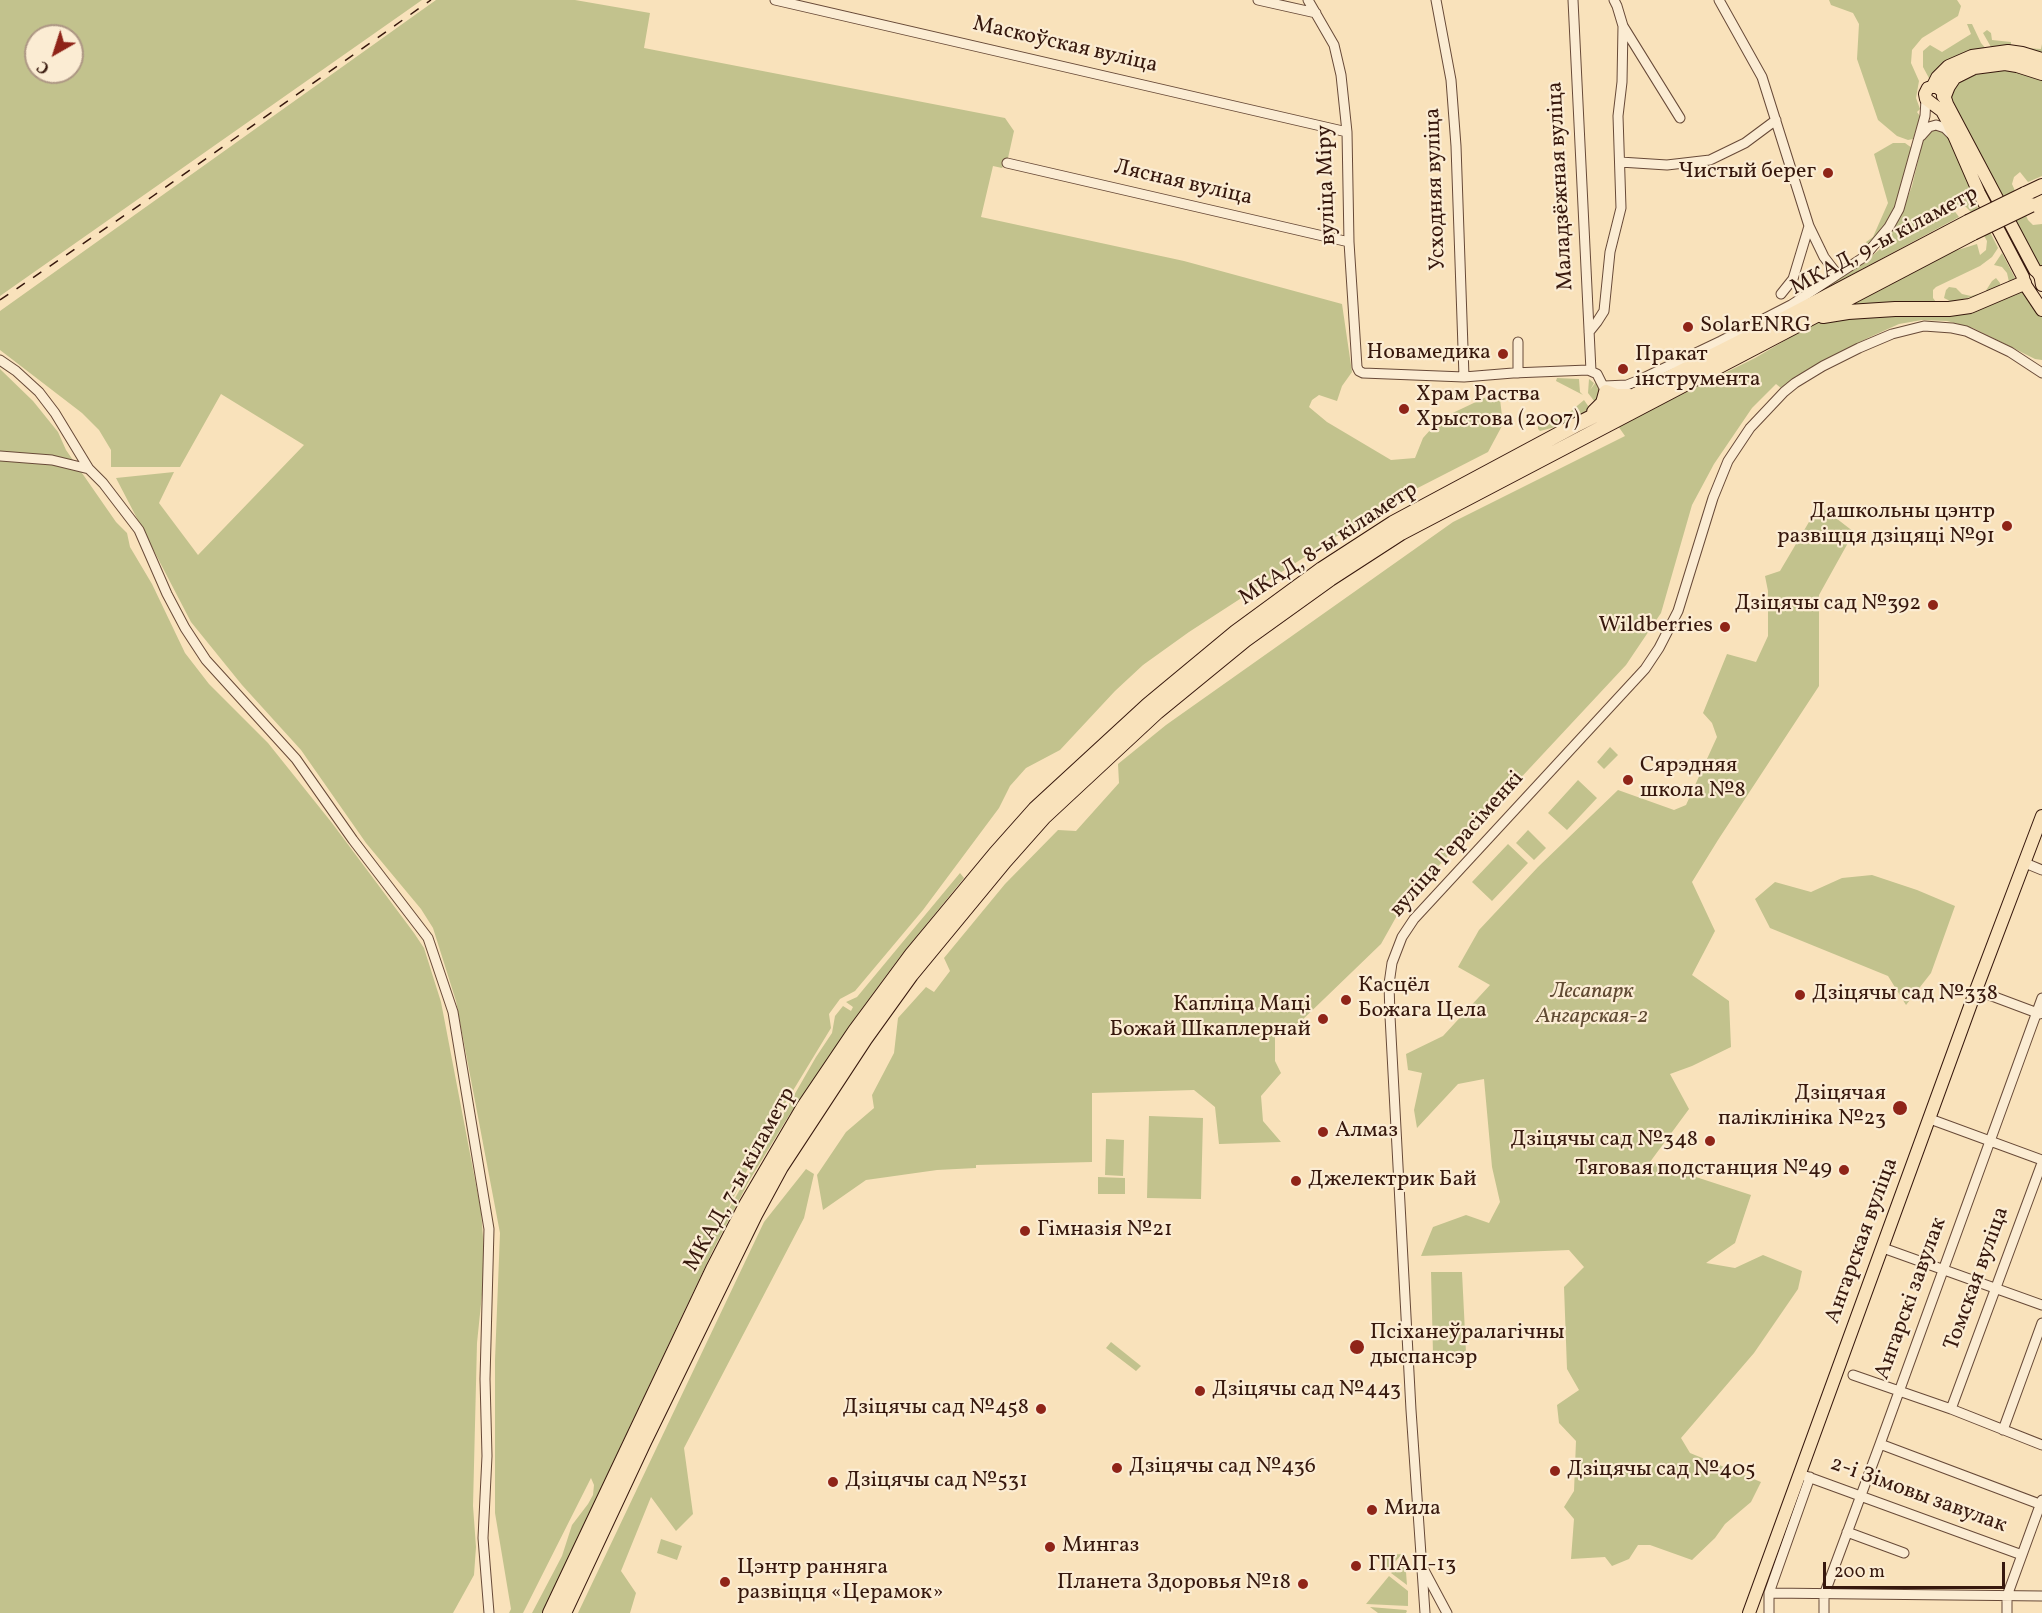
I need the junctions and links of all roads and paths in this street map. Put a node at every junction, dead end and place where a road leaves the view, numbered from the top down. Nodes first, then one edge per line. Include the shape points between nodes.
1 (775, 0) edge
2 (1258, 0) edge
3 (1308, 0) edge
4 (1436, 0) edge
5 (1573, 0) edge
6 (1614, 0) edge
7 (1719, 0) edge
8 (1316, 13) junction
9 (1623, 27) junction
10 (2042, 60) edge
11 (2042, 73) edge
12 (1934, 86) joint
13 (1935, 100) junction
14 (1680, 118) dead end
15 (1776, 120) junction
16 (1347, 132) junction
17 (1919, 138) junction
18 (1956, 140) junction
19 (1620, 162) junction
20 (1007, 164) dead end
21 (2042, 186) edge
22 (2033, 200) edge
23 (1809, 226) junction
24 (1971, 227) junction
25 (1349, 242) junction
26 (1837, 274) junction
27 (2040, 277) edge
28 (2025, 282) junction
29 (1781, 294) dead end
30 (2042, 310) edge
31 (1812, 317) junction
32 (1588, 332) junction
33 (1518, 342) dead end
34 (1751, 344) junction
35 (0, 360) edge
36 (2037, 365) edge
37 (1591, 371) junction
38 (2042, 372) edge
39 (1518, 373) junction
40 (1464, 377) junction
41 (1605, 389) junction
42 (1635, 395) junction
43 (1574, 426) junction
44 (0, 456) edge
45 (89, 469) junction
46 (1039, 813) junction
47 (2042, 816) edge
48 (2025, 862) junction
49 (2042, 870) edge
50 (1976, 990) junction
51 (2042, 998) edge
52 (2039, 1014) edge
53 (1930, 1119) junction
54 (1991, 1141) junction
55 (2042, 1161) edge
56 (1882, 1248) junction
57 (1943, 1269) junction
58 (1995, 1288) junction
59 (2042, 1305) edge
60 (2042, 1323) edge
61 (1853, 1375) dead end
62 (1899, 1390) junction
63 (1951, 1409) junction
64 (2003, 1430) junction
65 (1880, 1444) junction
66 (2042, 1445) edge
67 (1805, 1475) junction
68 (1861, 1495) junction
69 (2042, 1503) edge
70 (1847, 1532) junction
71 (1904, 1553) dead end
72 (2022, 1556) junction
73 (1422, 1565) junction
74 (1769, 1593) junction
75 (1824, 1594) junction
76 (2007, 1596) junction
77 (2042, 1596) edge
78 (489, 1613) edge
79 (550, 1613) edge
80 (564, 1613) edge
81 (1425, 1613) edge
82 (1447, 1613) edge
83 (1749, 1613) edge
84 (1769, 1613) edge
85 (1824, 1613) edge
86 (2007, 1613) edge

1 - 16 street, Маскоўская вуліца
2 - 8 street
3 - 8 street, вуліца Міру
4 - 40 street, Усходняя вуліца via 1452,80
5 - 32 street, Маладзёжная вуліца
6 - 9 street
7 - 15 street via 1762,77
8 - 16 street, вуліца Міру via 1334,45
9 - 14 street
9 - 19 street via 1618,116
10 - 12 highway via 2008,52 1972,57 1949,68
11 - 13 highway via 2005,63 1974,67 1954,77
12 - 13 main road via 1941,90
13 - 17 street via 1925,116
13 - 18 main road
13 - 27 main road
15 - 19 street via 1745,143 1710,160 1667,165
15 - 23 street
16 - 25 street, вуліца Міру
17 - 18 street via 1936,125
17 - 26 street via 1896,215 1874,246
18 - 28 main road
19 - 32 street via 1622,208 1610,252 1604,311
20 - 25 street, Лясная вуліца
21 - 22 highway, МКАД, 9-ы кіламетр
22 - 24 highway, МКАД, 9-ы кіламетр, bridge
23 - 26 street
23 - 29 street via 1792,279
24 - 31 highway, МКАД, 9-ы кіламетр
24 - 34 highway, МКАД, 9-ы кіламетр
25 - 40 street, вуліца Міру via 1357,368 1363,373
26 - 41 street via 1791,305 1672,365 1627,385
27 - 28 main road via 2029,271
28 - 30 main road
28 - 31 highway via 1970,306
31 - 34 highway, МКАД, 9-ы кіламетр
32 - 37 street, Маладзёжная вуліца
33 - 39 street
34 - 42 highway, МКАД, 8-ы кіламетр
34 - 46 highway, МКАД, 8-ы кіламетр via 1401,533 1330,579 1245,640
35 - 45 street via 50,406
36 - 38 street, вуліца Герасіменкі
36 - 73 street, вуліца Герасіменкі via 1966,331 1912,328 1806,376 1776,399 1750,428 1718,482 1678,611 1659,648 1630,686 1414,919 1396,948 1389,984 1391,1056
37 - 39 street
37 - 41 street
39 - 40 street
41 - 42 highway via 1621,397
41 - 43 highway via 1601,408
42 - 43 highway, МКАД, 8-ы кіламетр
43 - 46 highway, МКАД, 8-ы кіламетр via 1393,523 1322,569 1236,632 1148,705
44 - 45 street via 52,460
45 - 78 street via 139,530 166,594 206,660 296,759 428,938 453,1012 489,1229 483,1538
46 - 79 highway, МКАД, 7-ы кіламетр via 912,954 803,1108 713,1269
46 - 80 highway, МКАД, 7-ы кіламетр via 1005,861 911,975 781,1167
47 - 48 main road, Ангарская вуліца
48 - 49 street
48 - 50 main road, Ангарская вуліца
50 - 52 street
50 - 53 main road, Ангарская вуліца
51 - 52 street, Ангарскі завулак
52 - 54 street, Ангарскі завулак
53 - 54 street
53 - 56 main road, Ангарская вуліца
54 - 55 street
54 - 57 street, Ангарскі завулак
55 - 58 street, Томская вуліца
56 - 57 street
56 - 67 main road, Ангарская вуліца
57 - 58 street
57 - 62 street, Ангарскі завулак
58 - 59 street
58 - 63 street, Томская вуліца
60 - 64 street
61 - 62 street
62 - 63 street
62 - 65 street, Ангарскі завулак
63 - 64 street
64 - 66 street
65 - 68 street, Ангарскі завулак
65 - 69 street
67 - 68 street, 2-і Зімовы завулак
67 - 74 street
67 - 83 main road, Ангарская вуліца
68 - 70 street, Ангарскі завулак
68 - 72 street, 2-і Зімовы завулак
69 - 72 street
70 - 71 street
70 - 75 street, Ангарскі завулак
72 - 76 street
73 - 81 street, вуліца Герасіменкі
73 - 82 street
74 - 75 street
74 - 84 street
75 - 76 street
75 - 85 street, Ангарскі завулак
76 - 77 street
76 - 86 street

